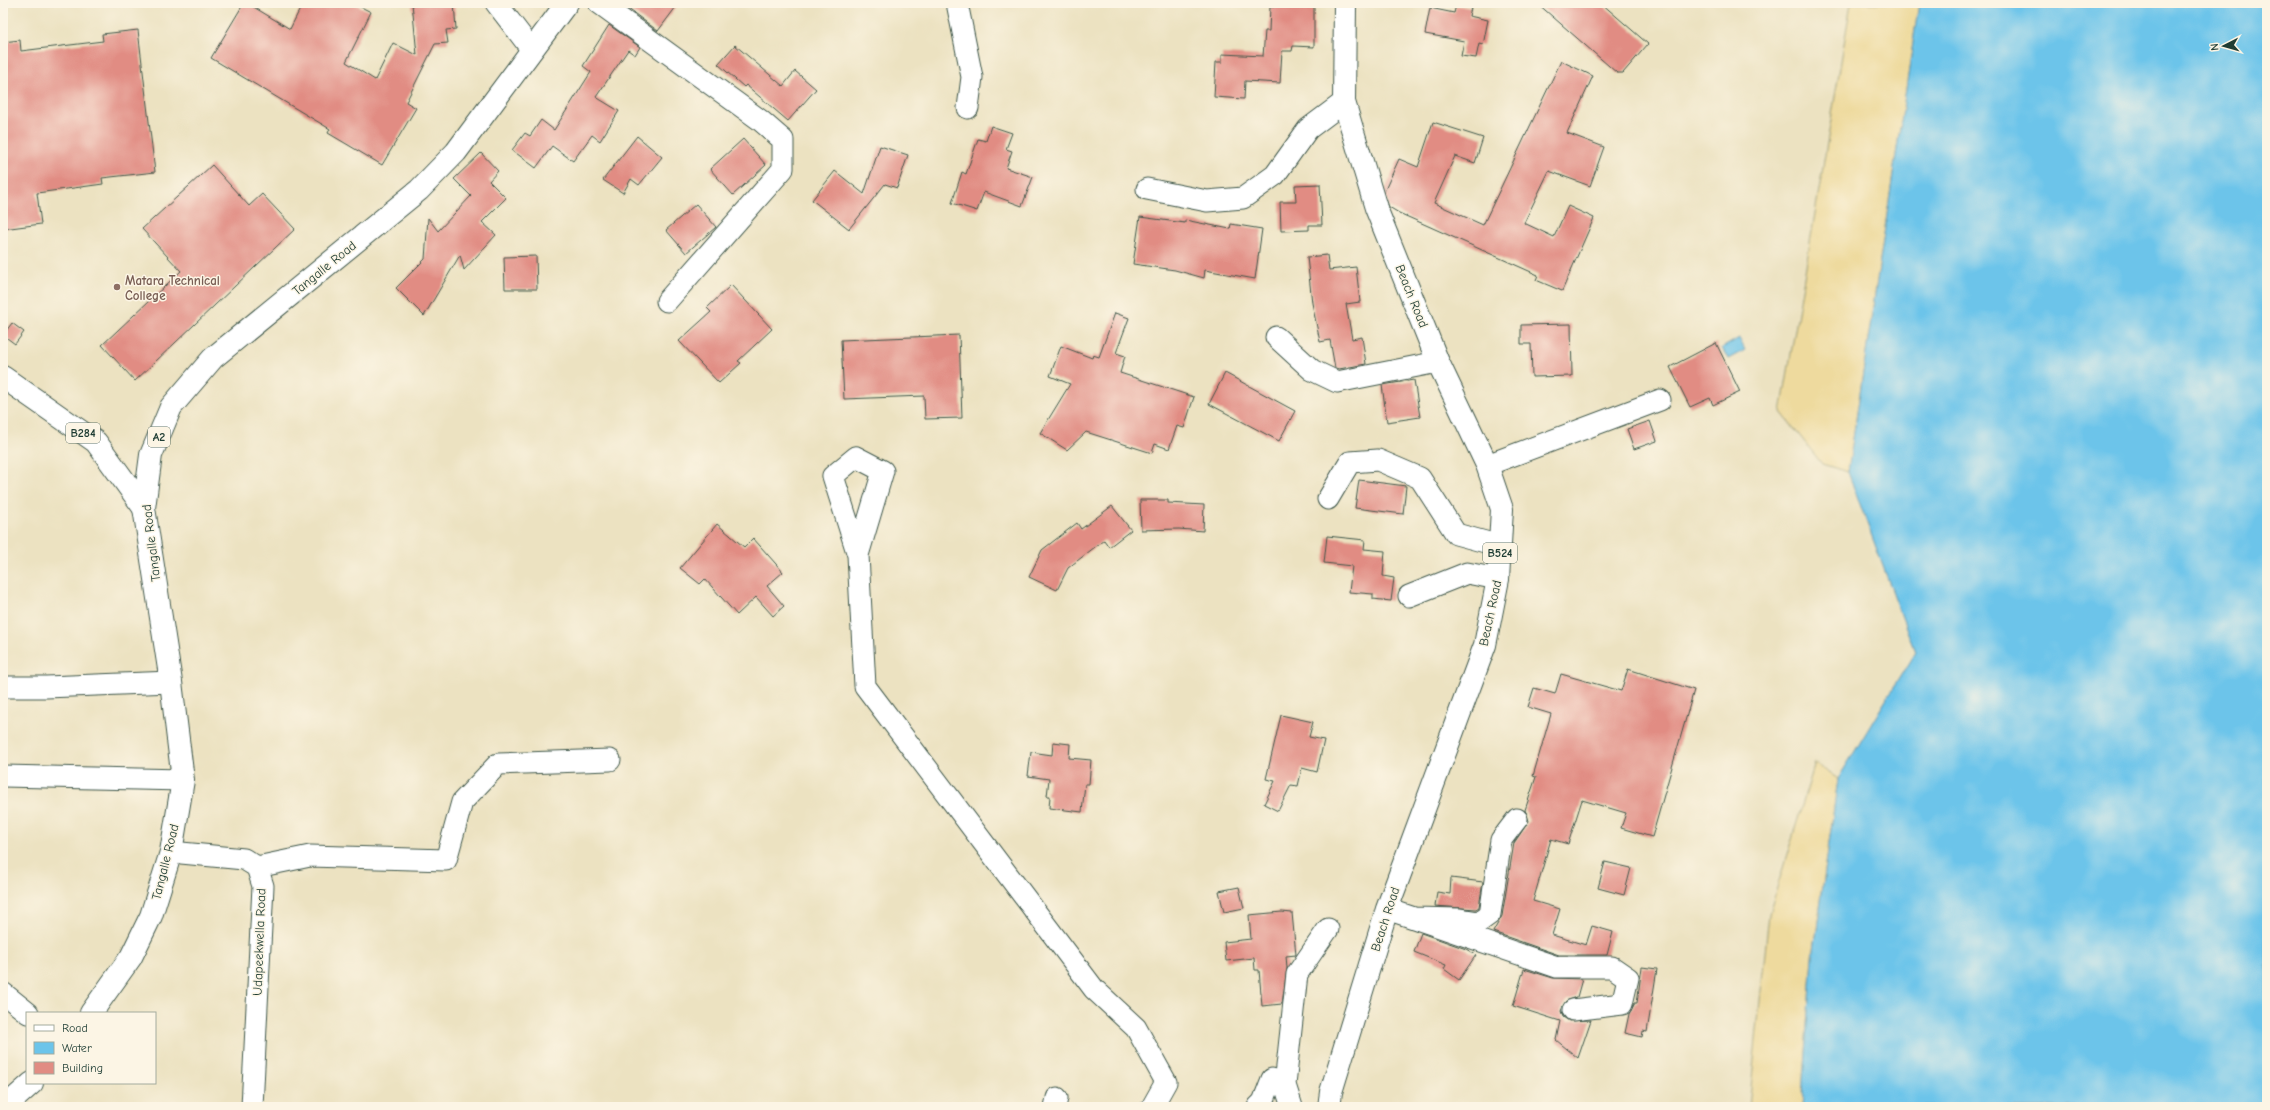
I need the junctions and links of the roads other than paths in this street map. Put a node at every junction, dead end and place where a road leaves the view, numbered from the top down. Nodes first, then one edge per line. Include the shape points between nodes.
1 (496, 3) edge
2 (567, 3) edge
3 (599, 3) edge
4 (957, 3) edge
5 (1345, 3) edge
6 (532, 50) junction
7 (1344, 102) junction
8 (968, 108) dead end
9 (1147, 189) dead end
10 (667, 301) dead end
11 (1276, 337) dead end
12 (1438, 362) junction
13 (3, 377) edge
14 (1660, 400) dead end
15 (1488, 465) junction
16 (1328, 498) dead end
17 (144, 508) junction
18 (1500, 546) junction
19 (858, 555) dead end
20 (1498, 579) junction
21 (1409, 596) dead end
22 (171, 682) junction
23 (3, 687) edge
24 (610, 760) dead end
25 (3, 776) edge
26 (183, 780) junction
27 (1517, 818) dead end
28 (171, 852) junction
29 (257, 867) junction
30 (1388, 909) junction
31 (1414, 918) junction
32 (1328, 929) dead end
33 (3, 993) edge
34 (1574, 1010) dead end
35 (27, 1012) edge
36 (92, 1012) edge
37 (31, 1084) edge
38 (1285, 1085) junction
39 (5, 1107) edge
40 (252, 1107) edge
41 (1152, 1107) edge
42 (1258, 1107) edge
43 (1292, 1107) edge
44 (1329, 1107) edge

1 - 6 street
2 - 6 main road, Tangalle Road / A2
3 - 10 street via 760,120 783,140 783,169
4 - 8 street via 972,77
5 - 7 main road, Beach Road / B524
6 - 17 main road, Tangalle Road / A2 via 456,152 419,190 213,358 171,407 151,454
7 - 9 street via 1308,129 1275,175 1243,198 1207,201
7 - 12 main road, Beach Road / B524 via 1376,208
11 - 12 street via 1312,370 1338,382
12 - 15 main road, Beach Road / B524
13 - 17 main road, B284 via 96,442
14 - 15 street
15 - 18 main road, Beach Road / B524 via 1502,509
16 - 18 street via 1350,462 1378,460 1420,478 1456,534
17 - 22 main road, Tangalle Road / A2
18 - 20 main road, Beach Road / B524
19 - 41 street via 864,686 1094,989 1136,1028 1166,1082
20 - 21 street via 1467,573
20 - 30 main road, Beach Road / B524 via 1484,645
22 - 23 street via 46,688
22 - 26 main road, Tangalle Road / A2
24 - 29 street via 498,764 462,802 446,860 310,856
25 - 26 street
26 - 28 main road, Tangalle Road / A2
27 - 31 street via 1501,840 1490,914 1479,922
28 - 29 street via 244,859
28 - 36 main road, Tangalle Road / A2 via 151,916 130,956
29 - 40 street, Udapeekwella Road via 263,886
30 - 31 street
30 - 44 main road, Beach Road / B524 via 1331,1092
31 - 34 street via 1557,967 1612,967 1628,978 1622,1004
32 - 38 street via 1297,974
33 - 35 street
37 - 39 main road
38 - 42 street via 1272,1079 1263,1102
38 - 43 street

